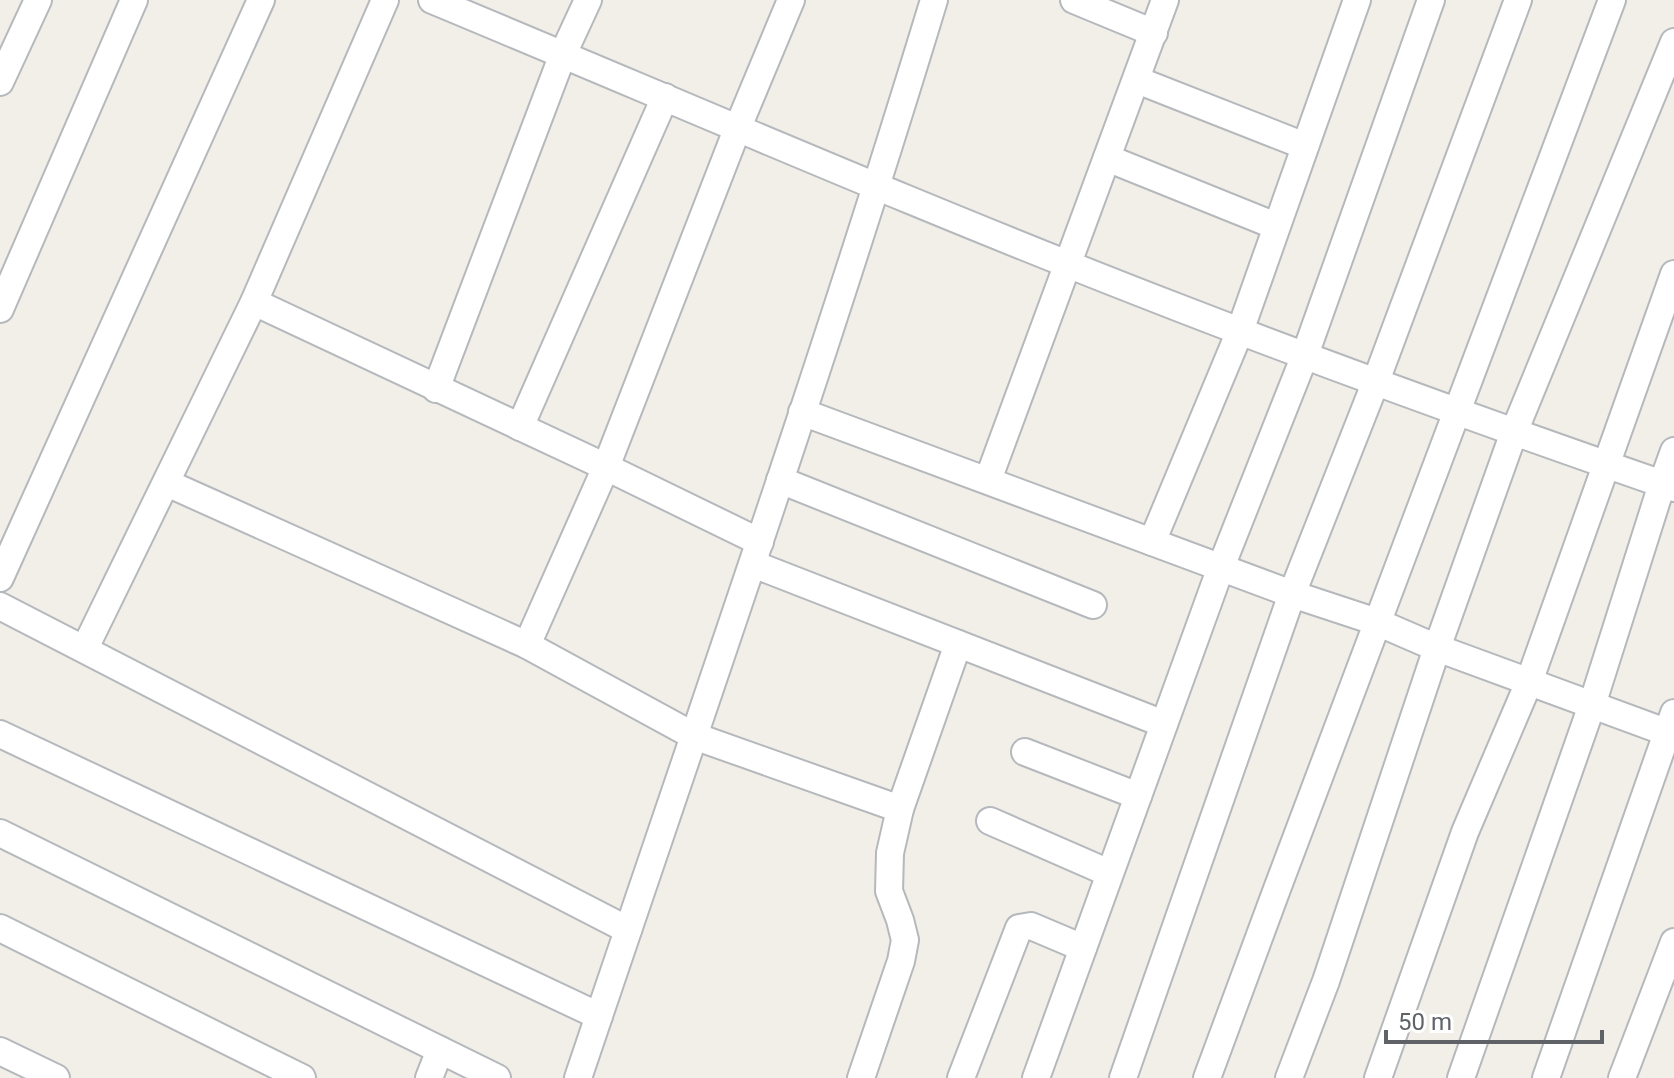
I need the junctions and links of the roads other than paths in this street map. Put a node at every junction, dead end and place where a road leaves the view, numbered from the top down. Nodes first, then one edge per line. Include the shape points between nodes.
1 (38, 0) edge
2 (134, 0) edge
3 (261, 0) edge
4 (385, 0) edge
5 (432, 0) edge
6 (588, 0) edge
7 (791, 0) edge
8 (934, 0) edge
9 (1074, 0) edge
10 (1165, 0) edge
11 (1357, 0) edge
12 (1431, 0) edge
13 (1518, 0) edge
14 (1612, 0) edge
15 (1154, 33) junction
16 (1674, 42) edge
17 (563, 54) junction
18 (1137, 80) junction
19 (0, 82) edge
20 (665, 97) junction
21 (738, 127) junction
22 (1305, 146) junction
23 (1107, 158) junction
24 (877, 185) junction
25 (1276, 226) junction
26 (1068, 263) junction
27 (1674, 274) edge
28 (254, 302) junction
29 (0, 309) edge
30 (1240, 331) junction
31 (1305, 355) junction
32 (1376, 381) junction
33 (436, 389) junction
34 (1457, 411) junction
35 (802, 412) junction
36 (520, 427) junction
37 (1514, 432) junction
38 (1674, 451) edge
39 (1605, 464) junction
40 (606, 467) junction
41 (780, 480) junction
42 (988, 480) junction
43 (167, 483) junction
44 (1668, 486) edge
45 (1152, 542) junction
46 (756, 553) junction
47 (1221, 567) junction
48 (0, 578) edge
49 (1292, 594) junction
50 (1093, 605) dead end
51 (0, 606) edge
52 (1377, 622) junction
53 (958, 644) junction
54 (527, 645) junction
55 (85, 648) junction
56 (1437, 648) junction
57 (1529, 682) junction
58 (1592, 705) junction
59 (1164, 724) junction
60 (1672, 727) edge
61 (0, 734) edge
62 (694, 736) junction
63 (1025, 752) dead end
64 (1138, 796) junction
65 (900, 809) junction
66 (990, 821) dead end
67 (0, 833) edge
68 (1109, 873) junction
69 (0, 928) edge
70 (628, 930) junction
71 (1674, 942) edge
72 (1083, 948) junction
73 (599, 1016) junction
74 (440, 1050) junction
75 (0, 1051) edge
76 (56, 1078) edge
77 (302, 1078) edge
78 (429, 1078) edge
79 (497, 1078) edge
80 (578, 1078) edge
81 (861, 1078) edge
82 (961, 1078) edge
83 (1036, 1078) edge
84 (1123, 1078) edge
85 (1207, 1078) edge
86 (1289, 1078) edge
87 (1378, 1078) edge
88 (1461, 1078) edge
89 (1546, 1078) edge
90 (1622, 1078) edge

1 - 19 street
2 - 29 street
3 - 48 street
4 - 28 street
5 - 17 street
6 - 17 street
7 - 21 street
8 - 24 street
9 - 15 street
10 - 15 street
11 - 22 street
12 - 31 street
13 - 32 street
14 - 34 street
15 - 18 street
16 - 37 street
17 - 20 street
17 - 33 street
18 - 22 street
18 - 23 street
20 - 21 street
20 - 36 street
21 - 24 street
21 - 40 street
22 - 25 street
23 - 25 street
23 - 26 street
24 - 26 street
24 - 35 street
25 - 30 street
26 - 30 street
26 - 42 street
27 - 39 street
28 - 33 street
28 - 43 street
30 - 31 street
30 - 45 street
31 - 32 street
31 - 47 street
32 - 34 street
32 - 49 street
33 - 36 street
34 - 37 street
34 - 52 street
35 - 41 street
35 - 42 street
36 - 40 street
37 - 39 street
37 - 56 street
38 - 44 street
39 - 44 street
39 - 57 street
40 - 46 street
40 - 54 street
41 - 46 street
41 - 50 street
42 - 45 street
43 - 54 street
43 - 55 street
44 - 58 street
45 - 47 street
46 - 53 street
46 - 62 street
47 - 49 street
47 - 59 street
49 - 52 street
49 - 84 street
51 - 55 street
52 - 56 street
52 - 85 street
53 - 59 street
53 - 65 street
54 - 62 street
55 - 70 street
56 - 57 street
56 - 86 street
57 - 58 street
57 - 87 street via 1465,832
58 - 60 street
58 - 88 street
59 - 64 street
60 - 89 street
61 - 73 street
62 - 65 street
62 - 70 street
63 - 64 street
64 - 68 street
65 - 81 street via 890,853 889,891 905,940
66 - 68 street
67 - 74 street
68 - 72 street
69 - 77 street
70 - 73 street
71 - 90 street
72 - 82 street via 1031,926 1019,928
72 - 83 street
73 - 80 street
74 - 78 street
74 - 79 street
75 - 76 street

